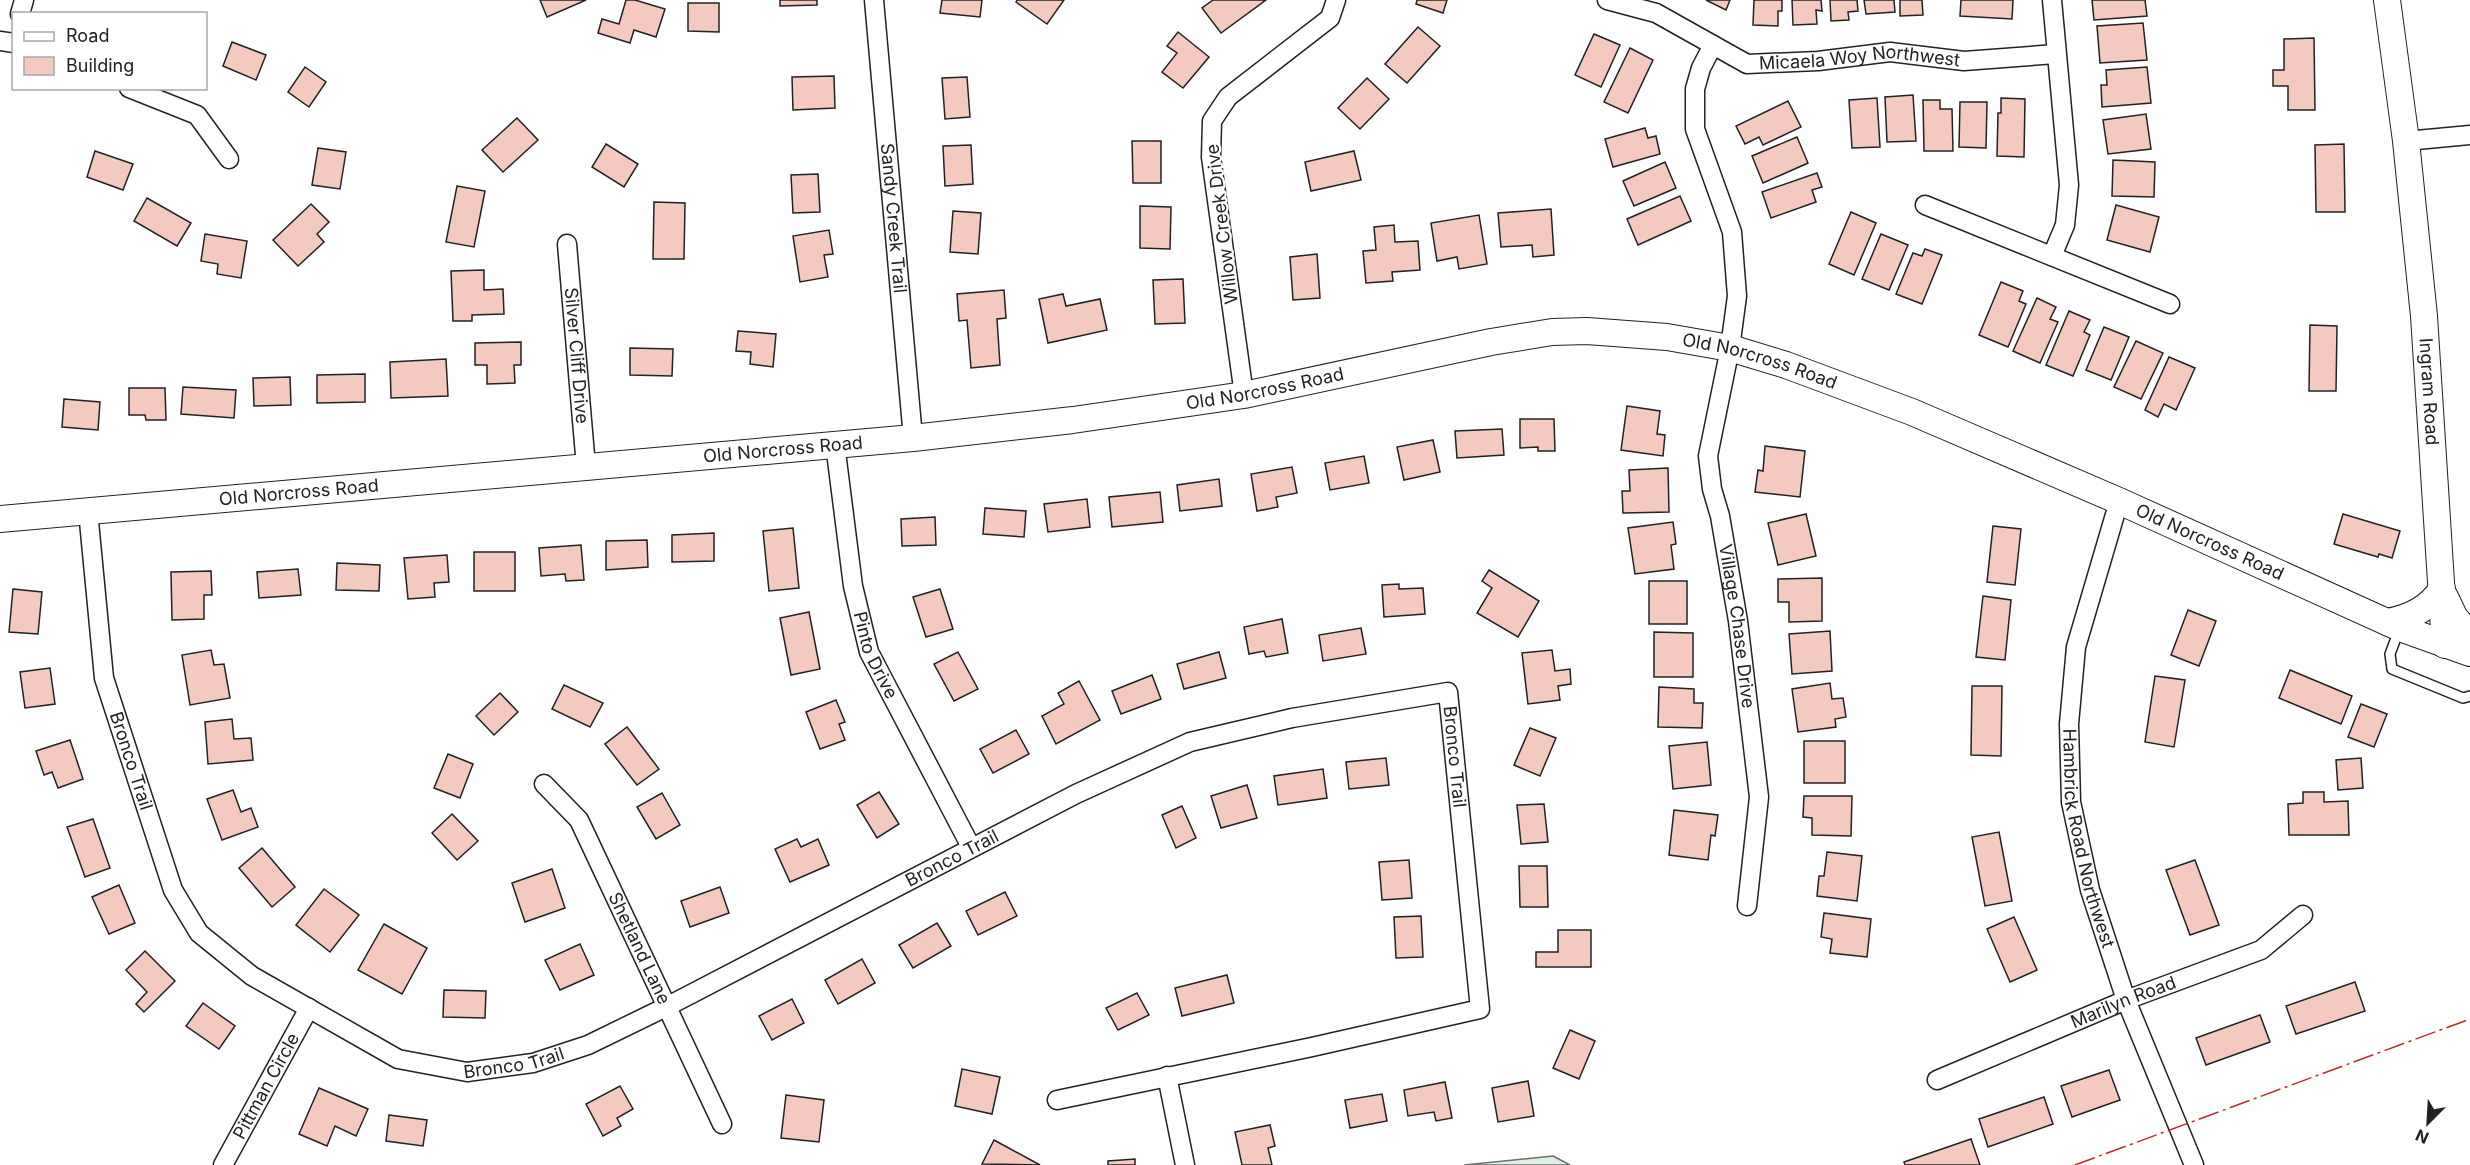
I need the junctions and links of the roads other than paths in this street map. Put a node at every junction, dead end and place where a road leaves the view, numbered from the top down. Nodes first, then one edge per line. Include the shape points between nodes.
1 (874, 0) edge
2 (1336, 0) edge
3 (1607, 0) edge
4 (2052, 0) edge
5 (2387, 0) edge
6 (1713, 45) junction
7 (2056, 54) junction
8 (134, 90) edge
9 (2470, 135) edge
10 (2406, 141) junction
11 (229, 159) dead end
12 (1925, 205) dead end
13 (567, 244) dead end
14 (2052, 256) junction
15 (2170, 304) dead end
16 (1730, 348) junction
17 (1244, 395) junction
18 (914, 438) junction
19 (835, 444) junction
20 (586, 467) junction
21 (2119, 501) junction
22 (88, 511) junction
23 (0, 519) edge
24 (2442, 589) junction
25 (2393, 625) junction
26 (2470, 634) edge
27 (2445, 645) junction
28 (2470, 653) edge
29 (2470, 696) edge
30 (544, 784) dead end
31 (971, 847) junction
32 (1747, 906) dead end
33 (2303, 915) dead end
34 (2126, 999) junction
35 (668, 1006) junction
36 (309, 1008) junction
37 (1167, 1076) junction
38 (1937, 1080) dead end
39 (1057, 1100) dead end
40 (722, 1124) dead end
41 (222, 1165) edge
42 (1185, 1165) edge
43 (2194, 1165) edge

1 - 18 street, Sandy Creek Trail
2 - 17 street, Willow Creek Drive via 1330,18 1228,97 1212,121 1211,157
3 - 6 street, Micaela Woy Northwest via 1656,13
4 - 7 street
5 - 10 street, Ingram Road
6 - 7 street, Micaela Woy Northwest via 1747,64 1818,62 1890,52 1964,61
6 - 16 street, Village Chase Drive via 1695,89 1695,129 1732,232 1737,296
7 - 14 street via 2069,185 2065,225
8 - 11 street via 197,115
9 - 10 street
10 - 24 street, Ingram Road via 2424,316
12 - 14 street
13 - 20 street, Silver Cliff Drive
14 - 15 street
16 - 17 street, Old Norcross Road via 1667,337 1552,332
16 - 21 street, Old Norcross Road via 1912,412
16 - 32 street, Village Chase Drive via 1708,456 1738,621 1759,796
17 - 18 street, Old Norcross Road
18 - 19 street, Old Norcross Road
19 - 20 street, Old Norcross Road
19 - 31 street, Pinto Drive via 853,586 869,652
20 - 22 street, Old Norcross Road
21 - 25 street, Old Norcross Road
21 - 34 street, Hambrick Road Northwest via 2076,647 2070,746 2071,802 2088,879
22 - 23 street, Old Norcross Road
22 - 36 street, Bronco Trail via 104,678 173,891 199,933 252,976
24 - 25 street via 2424,610
24 - 26 street via 2455,618
24 - 27 street, Ingram Road
25 - 27 street, Old Norcross Road
25 - 29 lane via 2392,669 2463,698
27 - 28 street, Old Norcross Road
30 - 35 street, Shetland Lane via 579,819
31 - 35 street, Bronco Trail
31 - 37 street, Bronco Trail via 1190,742 1292,718 1448,692 1480,1009
33 - 34 street, Marilyn Road via 2260,950
34 - 38 street, Marilyn Road
34 - 43 street, Hambrick Road Northwest
35 - 36 street, Bronco Trail via 588,1045 533,1063 467,1072 398,1059
35 - 40 street, Shetland Lane
36 - 41 street, Pittman Circle
37 - 39 street, Bronco Trail
37 - 42 street

